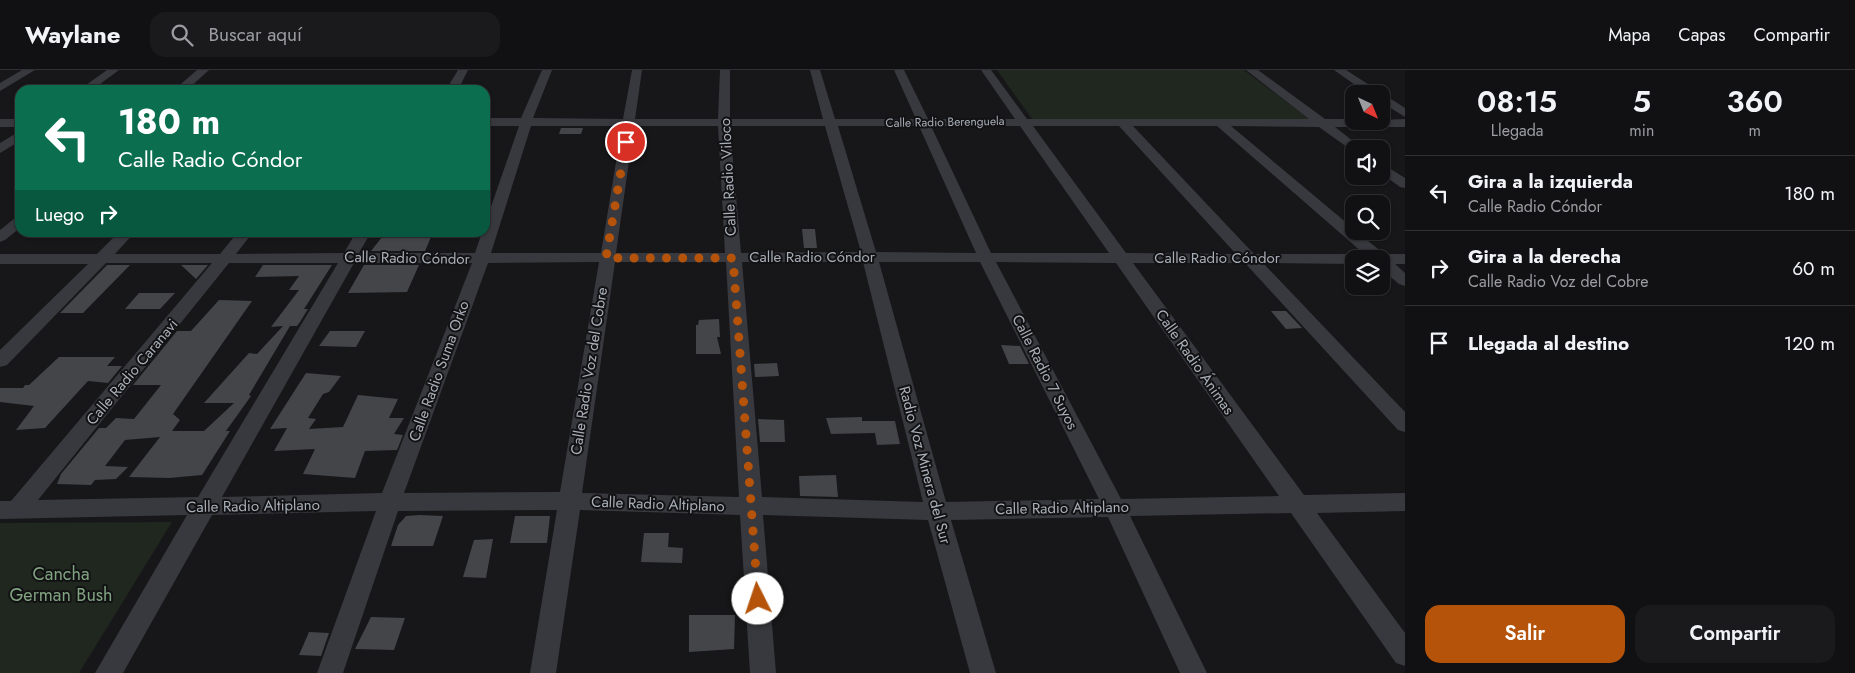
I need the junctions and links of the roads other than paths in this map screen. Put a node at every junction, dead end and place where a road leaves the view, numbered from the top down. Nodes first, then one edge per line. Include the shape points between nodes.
1 (30, 70) edge
2 (114, 70) edge
3 (204, 70) edge
4 (463, 70) edge
5 (548, 70) edge
6 (637, 70) edge
7 (724, 70) edge
8 (815, 70) edge
9 (899, 70) edge
10 (986, 70) edge
11 (1251, 70) edge
12 (1339, 70) edge
13 (92, 85) edge
14 (186, 85) edge
15 (455, 85) edge
16 (1362, 85) edge
17 (0, 88) edge
18 (1390, 103) edge
19 (1405, 113) edge
20 (490, 122) edge
21 (526, 122) junction
22 (1021, 122) junction
23 (1220, 122) junction
24 (1405, 122) edge
25 (0, 123) edge
26 (15, 123) edge
27 (629, 123) junction
28 (724, 123) junction
29 (925, 123) junction
30 (1123, 123) junction
31 (1323, 123) junction
32 (830, 124) junction
33 (15, 138) edge
34 (1346, 140) edge
35 (0, 149) edge
36 (1390, 173) edge
37 (1405, 184) edge
38 (15, 225) edge
39 (490, 232) edge
40 (0, 237) edge
41 (123, 237) edge
42 (242, 237) edge
43 (361, 237) edge
44 (488, 237) edge
45 (1370, 250) edge
46 (348, 257) junction
47 (870, 257) junction
48 (103, 258) junction
49 (226, 258) junction
50 (606, 258) junction
51 (733, 258) junction
52 (986, 258) junction
53 (1122, 258) junction
54 (1248, 258) junction
55 (0, 259) edge
56 (481, 259) junction
57 (1345, 259) edge
58 (1390, 259) edge
59 (1405, 259) edge
60 (1390, 267) edge
61 (1405, 281) edge
62 (0, 360) edge
63 (1405, 426) edge
64 (570, 501) junction
65 (390, 502) junction
66 (1405, 502) edge
67 (1296, 503) junction
68 (1114, 506) junction
69 (205, 507) junction
70 (752, 507) junction
71 (8, 510) edge
72 (937, 511) junction
73 (1405, 654) edge
74 (108, 673) edge
75 (330, 673) edge
76 (543, 673) edge
77 (763, 673) edge
78 (983, 673) edge
79 (1194, 673) edge

1 - 17 street
2 - 13 street
3 - 14 street
4 - 15 street
5 - 21 street, Calle Radio Suma Orko
6 - 27 street, Calle Radio Voz del Cobre
7 - 28 street, Calle Radio Viloco
8 - 32 street
9 - 29 street, Calle Radio 7 Suyos
10 - 22 street, Calle Radio Ánimas
11 - 31 street
12 - 16 street
18 - 19 street
20 - 21 street, Calle Radio Berenguela
21 - 27 street, Calle Radio Berenguela
21 - 39 street, Calle Radio Suma Orko
22 - 29 street, Calle Radio Berenguela
22 - 30 street, Calle Radio Berenguela
22 - 53 street, Calle Radio Ánimas
23 - 30 street, Calle Radio Berenguela
23 - 31 street, Calle Radio Berenguela
23 - 45 street
24 - 31 street, Calle Radio Berenguela
25 - 26 street
27 - 28 street, Calle Radio Berenguela
27 - 50 street, Calle Radio Voz del Cobre
28 - 32 street, Calle Radio Berenguela
28 - 51 street, Calle Radio Viloco
29 - 32 street, Calle Radio Berenguela
29 - 52 street, Calle Radio 7 Suyos
30 - 54 street
31 - 34 street
32 - 47 street
33 - 35 street
36 - 37 street
38 - 40 street
41 - 48 street
42 - 49 street, Calle Radio Caranavi
43 - 46 street
44 - 56 street, Calle Radio Suma Orko
46 - 49 street, Calle Radio Cóndor
46 - 56 street, Calle Radio Cóndor
46 - 69 street
47 - 51 street, Calle Radio Cóndor
47 - 52 street, Calle Radio Cóndor
47 - 72 street, Radio Voz Minera del Sur
48 - 49 street, Calle Radio Cóndor
48 - 55 street, Calle Radio Cóndor
48 - 62 street
49 - 71 street, Calle Radio Caranavi
50 - 51 street, Calle Radio Cóndor
50 - 56 street, Calle Radio Cóndor
50 - 64 street, Calle Radio Voz del Cobre
51 - 70 street, Calle Radio Viloco
52 - 53 street, Calle Radio Cóndor
52 - 68 street, Calle Radio 7 Suyos
53 - 54 street, Calle Radio Cóndor
53 - 67 street, Calle Radio Ánimas
54 - 57 street, Calle Radio Cóndor
54 - 63 street
56 - 65 street, Calle Radio Suma Orko
58 - 59 street
60 - 61 street
64 - 65 street, Calle Radio Altiplano
64 - 70 street, Calle Radio Altiplano
64 - 76 street, Calle Radio Voz del Cobre
65 - 69 street, Calle Radio Altiplano
65 - 75 street, Calle Radio Suma Orko
66 - 67 street, Calle Radio Altiplano
67 - 68 street, Calle Radio Altiplano
67 - 73 street, Calle Radio Ánimas
68 - 72 street, Calle Radio Altiplano
68 - 79 street, Calle Radio 7 Suyos
69 - 71 street, Calle Radio Altiplano
69 - 74 street
70 - 72 street, Calle Radio Altiplano
70 - 77 street, Calle Radio Viloco
72 - 78 street, Radio Voz Minera del Sur

